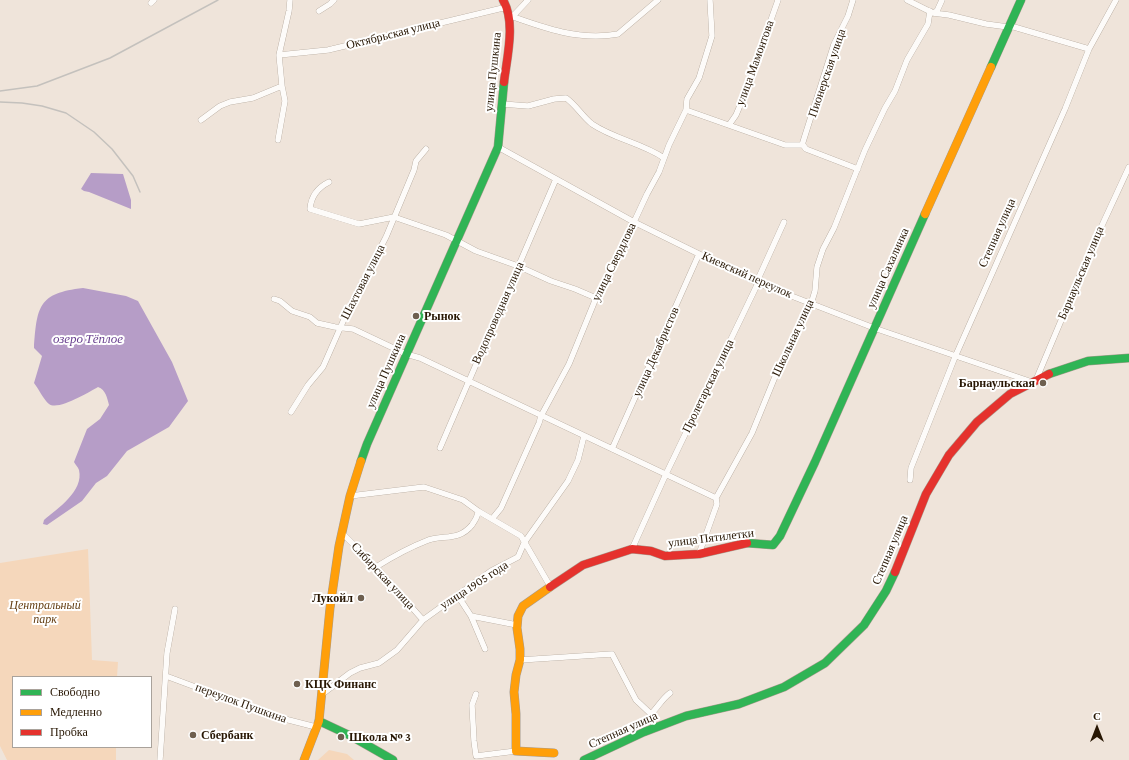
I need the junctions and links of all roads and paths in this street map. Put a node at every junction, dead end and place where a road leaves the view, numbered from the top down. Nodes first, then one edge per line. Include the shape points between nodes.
1 (290, 0) edge
2 (334, 0) edge
3 (528, 0) edge
4 (658, 0) edge
5 (710, 0) edge
6 (778, 0) edge
7 (853, 0) edge
8 (907, 0) edge
9 (942, 0) edge
10 (1021, 0) edge
11 (1116, 0) edge
12 (507, 10) edge
13 (318, 11) dead end
14 (931, 12) junction
15 (1008, 27) junction
16 (1089, 49) junction
17 (279, 55) junction
18 (282, 86) junction
19 (502, 104) junction
20 (686, 110) junction
21 (201, 120) dead end
22 (729, 125) junction
23 (278, 140) dead end
24 (802, 146) junction
25 (498, 147) junction
26 (426, 149) dead end
27 (664, 158) junction
28 (1129, 167) edge
29 (858, 169) junction
30 (556, 179) junction
31 (329, 182) dead end
32 (394, 217) junction
33 (634, 222) junction
34 (784, 222) dead end
35 (456, 241) junction
36 (699, 254) junction
37 (518, 266) junction
38 (758, 283) junction
39 (596, 298) junction
40 (274, 299) dead end
41 (811, 304) junction
42 (341, 328) junction
43 (874, 328) junction
44 (406, 354) junction
45 (955, 357) junction
46 (1129, 358) edge
47 (1034, 381) junction
48 (468, 382) junction
49 (291, 412) dead end
50 (541, 416) junction
51 (584, 436) junction
52 (440, 448) dead end
53 (612, 449) junction
54 (666, 474) junction
55 (910, 480) dead end
56 (350, 496) junction
57 (716, 498) junction
58 (478, 511) junction
59 (492, 519) junction
60 (342, 533) junction
61 (524, 543) junction
62 (773, 544) joint
63 (632, 549) junction
64 (699, 554) junction
65 (376, 567) junction
66 (550, 586) junction
67 (458, 596) junction
68 (175, 609) dead end
69 (471, 616) junction
70 (423, 620) junction
71 (517, 626) junction
72 (485, 648) dead end
73 (520, 660) junction
74 (166, 676) junction
75 (670, 693) dead end
76 (476, 694) dead end
77 (321, 695) junction
78 (651, 714) junction
79 (317, 724) junction
80 (655, 728) junction
81 (516, 751) junction
82 (554, 754) dead end
83 (160, 760) edge
84 (304, 760) edge
85 (393, 760) edge
86 (585, 760) edge

1 - 17 street
2 - 13 street
3 - 12 street
4 - 12 street via 618,34 611,35 585,36 544,28
5 - 20 street, улица Свердлова via 712,36 699,78 687,99
6 - 22 street, улица Мамонтова via 744,96
7 - 24 street, Пионерская улица via 834,44
8 - 14 street
9 - 14 street, Школьная улица via 937,11
10 - 15 street, улица Сахалинка
11 - 16 street, Степная улица
12 - 17 street, Октябрьская улица via 328,50
12 - 19 street, улица Пушкина via 510,26
14 - 15 street
14 - 29 street, Школьная улица via 928,24 907,60
15 - 16 street
15 - 43 street, улица Сахалинка
16 - 45 street, Степная улица
17 - 18 street
18 - 21 street via 253,98 220,106
18 - 23 street via 285,101
19 - 25 street, улица Пушкина
19 - 27 street via 528,106 566,98 592,124 655,151
20 - 22 street
20 - 27 street, улица Свердлова
22 - 24 street via 785,145
24 - 29 street
25 - 30 street, Киевский переулок
25 - 35 street, улица Пушкина
26 - 32 street, Шахтовая улица via 416,161
27 - 33 street, улица Свердлова
28 - 47 street, Барнаульская улица
29 - 41 street, Школьная улица via 823,249 817,267
30 - 33 street, Киевский переулок
30 - 37 street, Водопроводная улица
31 - 32 street via 319,187 310,210 359,224
32 - 35 street
32 - 42 street, Шахтовая улица
33 - 36 street, Киевский переулок
33 - 39 street, улица Свердлова
34 - 38 street, Пролетарская улица
35 - 37 street
35 - 44 street, улица Пушкина
36 - 38 street, Киевский переулок
36 - 53 street, улица Декабристов
37 - 39 street
37 - 48 street, Водопроводная улица
38 - 41 street, Киевский переулок
38 - 54 street, Пролетарская улица
39 - 50 street, улица Свердлова via 569,364
40 - 42 street via 317,323
41 - 43 street, Киевский переулок
41 - 57 street, Школьная улица via 779,367 752,433
42 - 44 street via 353,329
42 - 49 street, Шахтовая улица via 323,367
43 - 45 street, Киевский переулок
43 - 62 street, улица Сахалинка via 812,469 780,536
44 - 48 street via 420,358
44 - 56 street, улица Пушкина via 367,444
45 - 47 street, Киевский переулок
45 - 55 street, Степная улица via 911,468
46 - 47 street, Степная улица via 1088,361
47 - 80 street, Степная улица via 1010,394 977,422 949,455 926,494 886,591 864,624 825,663 784,687 762,696 740,704 686,716
48 - 50 street
48 - 52 street, Водопроводная улица
50 - 51 street
50 - 59 street, улица Свердлова via 501,508
51 - 53 street
51 - 61 street, улица 1905 года via 578,460 568,481
53 - 54 street
54 - 57 street
54 - 63 street, Пролетарская улица
56 - 58 street via 424,487 463,500
56 - 60 street, улица Пушкина
57 - 64 street, Школьная улица via 717,504
58 - 59 street
58 - 65 street via 478,517 466,532 454,537 428,540
59 - 61 street via 521,536
60 - 65 street, Сибирская улица
60 - 77 street, улица Пушкина via 330,608
61 - 66 street
61 - 67 street, улица 1905 года via 518,557 491,571
62 - 64 street, улица Пятилетки via 748,543
63 - 64 street, улица Пятилетки via 665,556
63 - 66 street, улица Пятилетки via 583,565
65 - 70 street, Сибирская улица
66 - 71 street, улица Пятилетки via 523,606
67 - 69 street
67 - 70 street, улица 1905 года
68 - 74 street via 167,653
69 - 71 street
69 - 72 street
70 - 77 street, улица 1905 года via 397,650 379,664 350,673
71 - 73 street
73 - 78 street via 612,654 636,700
73 - 81 street via 514,692
74 - 79 street, переулок Пушкина via 273,716
74 - 83 street
75 - 78 street
76 - 81 street via 472,705 476,756
77 - 79 street, улица Пушкина
78 - 80 street
79 - 84 street, улица Пушкина
79 - 85 street via 351,736
80 - 86 street, Степная улица
81 - 82 street

